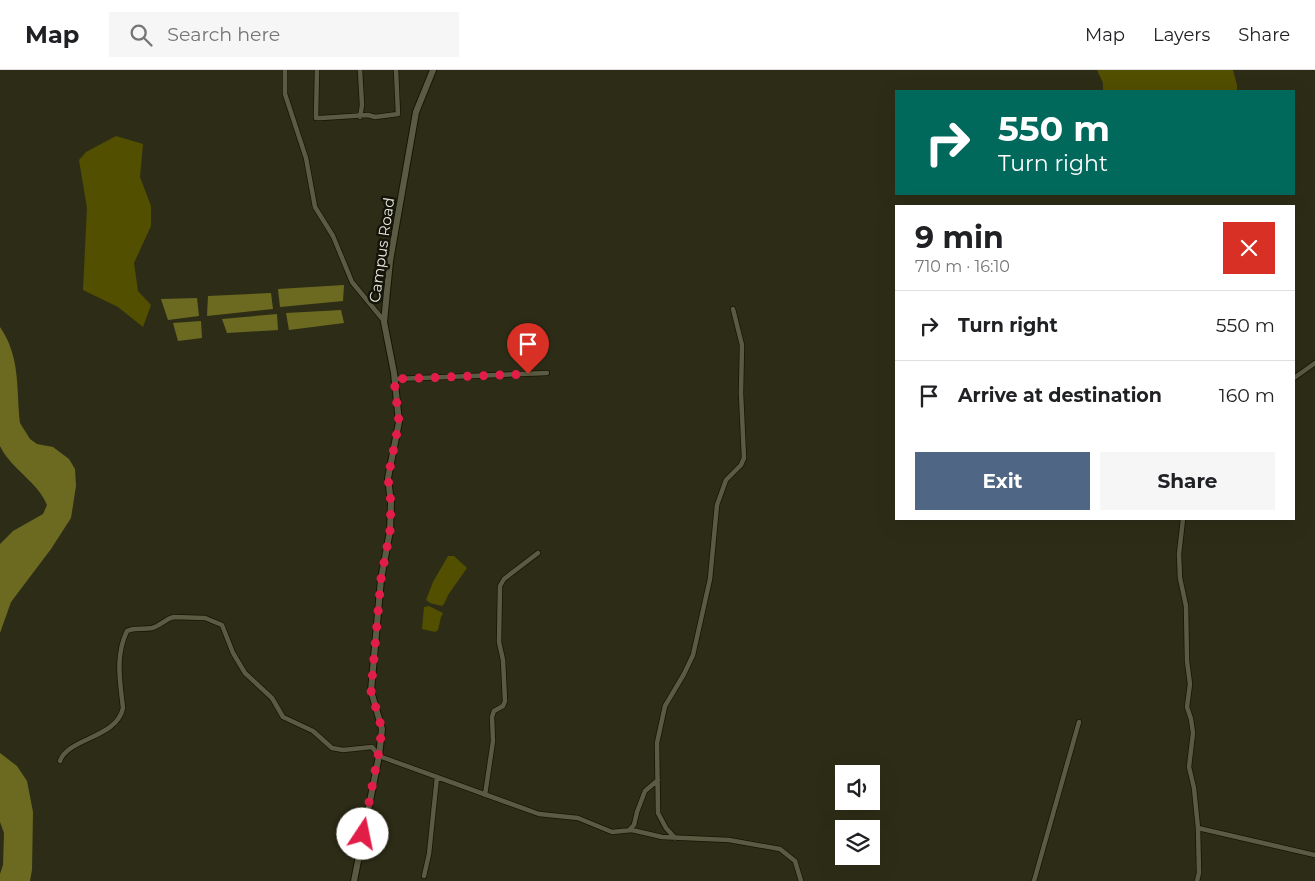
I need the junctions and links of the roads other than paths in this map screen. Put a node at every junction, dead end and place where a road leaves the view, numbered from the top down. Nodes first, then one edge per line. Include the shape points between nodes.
1 (285, 70) edge
2 (317, 70) edge
3 (360, 70) edge
4 (396, 70) edge
5 (433, 70) edge
6 (360, 117) junction
7 (733, 309) dead end
8 (384, 322) junction
9 (1315, 363) edge
10 (547, 373) dead end
11 (1295, 377) edge
12 (394, 379) junction
13 (1183, 520) edge
14 (538, 553) dead end
15 (1079, 722) dead end
16 (378, 756) junction
17 (60, 761) dead end
18 (437, 777) junction
19 (658, 780) junction
20 (485, 795) junction
21 (1198, 828) junction
22 (628, 830) junction
23 (675, 838) junction
24 (1315, 854) edge
25 (424, 876) dead end
26 (354, 881) edge
27 (802, 881) edge
28 (1034, 881) edge
29 (1196, 881) edge

1 - 8 street via 285,94 306,158 315,207 352,282
2 - 6 street via 316,118
3 - 6 street
4 - 6 street via 398,114
5 - 8 street, Campus Road via 416,112 390,261
7 - 19 street via 742,345 744,458 726,480 717,505 710,579 693,655 665,706 657,743
8 - 12 street, Campus Road
9 - 11 street
10 - 12 street
12 - 16 street, Campus Road via 399,422 388,478 390,531 381,579 371,691 382,729
13 - 21 street via 1180,578 1186,606 1190,684 1187,708 1193,733 1189,767
14 - 20 street via 504,579 500,586 505,701 492,717 494,731
15 - 28 street
16 - 17 street via 372,747 332,748 313,732 284,717 272,698 245,673 222,625 205,618 174,617 152,628 127,631 120,654 122,712 97,736 68,750
16 - 18 street
16 - 26 street, Campus Road
18 - 20 street
18 - 25 street
19 - 22 street via 645,791 634,825
19 - 23 street via 658,813
20 - 22 street via 538,814 578,818 612,832
21 - 24 street
21 - 29 street via 1199,873
22 - 23 street
23 - 27 street via 729,840 780,849 795,861

